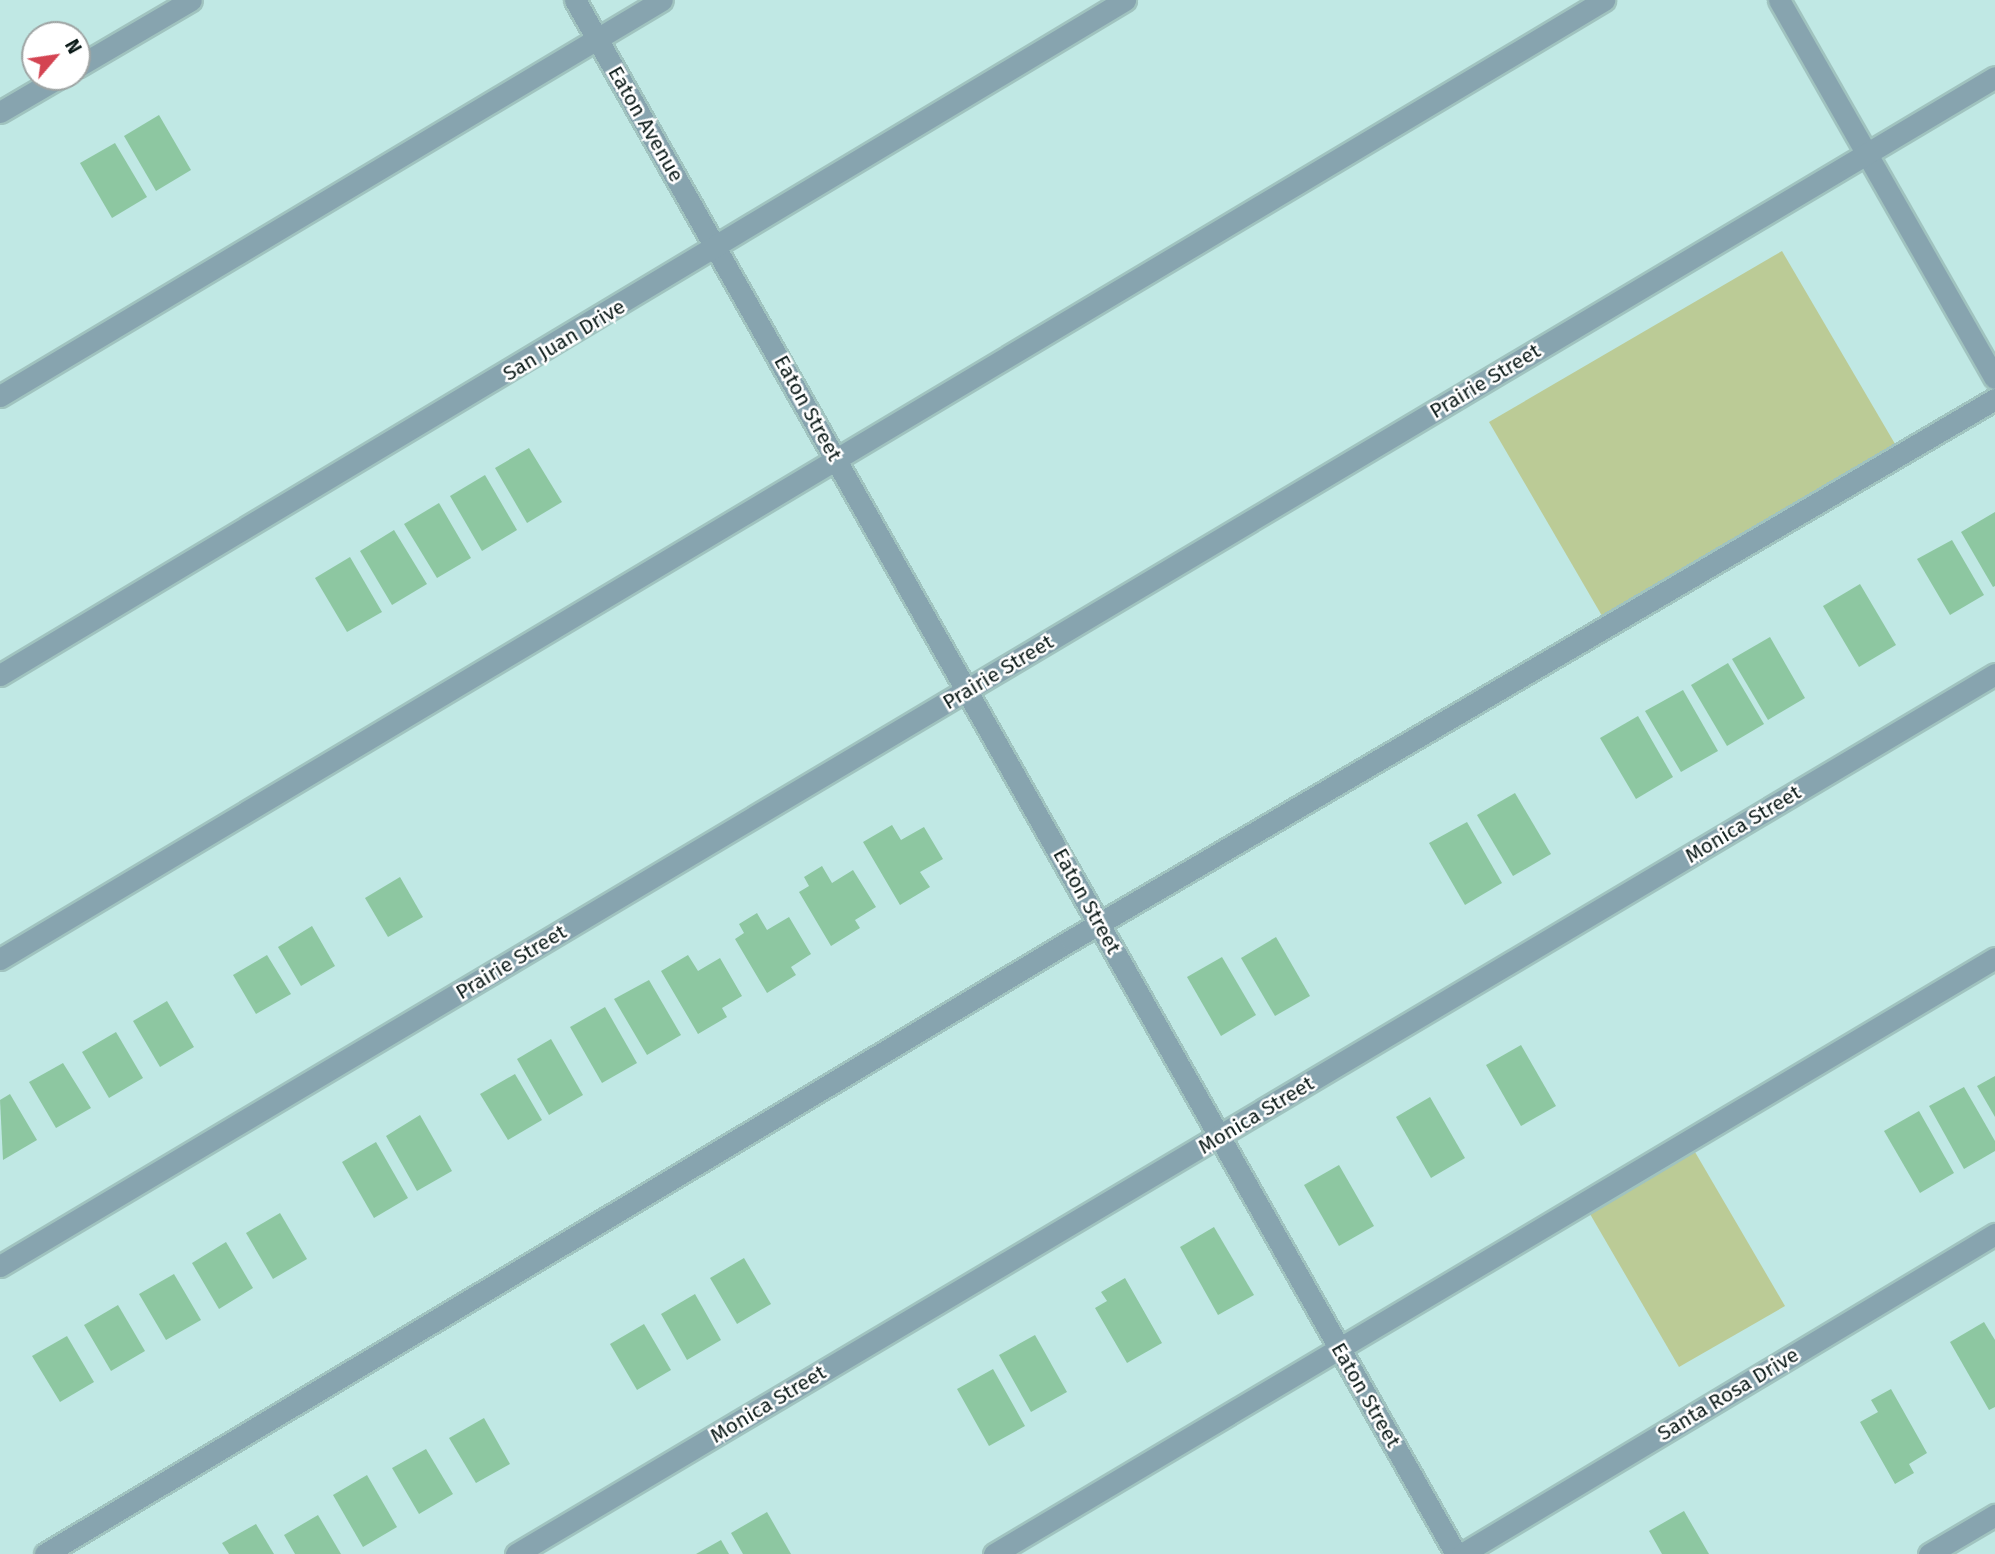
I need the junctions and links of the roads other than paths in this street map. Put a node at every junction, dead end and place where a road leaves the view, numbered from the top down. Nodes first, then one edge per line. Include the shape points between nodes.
1 (191, 0) edge
2 (575, 0) edge
3 (663, 0) edge
4 (1125, 0) edge
5 (1604, 0) edge
6 (1779, 0) edge
7 (597, 38) junction
8 (91, 59) edge
9 (1995, 77) edge
10 (36, 91) edge
11 (0, 112) edge
12 (1867, 152) junction
13 (718, 248) junction
14 (1995, 378) edge
15 (0, 396) edge
16 (1995, 399) edge
17 (837, 459) junction
18 (1995, 674) edge
19 (0, 675) edge
20 (968, 691) junction
21 (1099, 923) junction
22 (1995, 958) edge
23 (0, 959) edge
24 (1220, 1136) junction
25 (1995, 1234) edge
26 (0, 1266) edge
27 (1340, 1349) junction
28 (1995, 1515) edge
29 (45, 1554) edge
30 (516, 1554) edge
31 (994, 1554) edge
32 (1459, 1554) edge
33 (1929, 1554) edge

1 - 8 street
2 - 7 street, Eaton Avenue
3 - 7 street
4 - 13 street, San Juan Drive
5 - 17 street
6 - 12 street
7 - 13 street, Eaton Avenue
7 - 15 street
9 - 12 street, Prairie Street
10 - 11 street
12 - 14 street
12 - 20 street, Prairie Street
13 - 17 street, Eaton Street
13 - 19 street, San Juan Drive
16 - 21 street
17 - 20 street, Eaton Street
17 - 23 street
18 - 24 street, Monica Street
20 - 21 street, Eaton Street
20 - 26 street, Prairie Street
21 - 24 street, Eaton Street
21 - 29 street
22 - 27 street
24 - 27 street, Eaton Street
24 - 30 street, Monica Street
25 - 32 street, Santa Rosa Drive
27 - 31 street
27 - 32 street, Eaton Street
28 - 33 street

